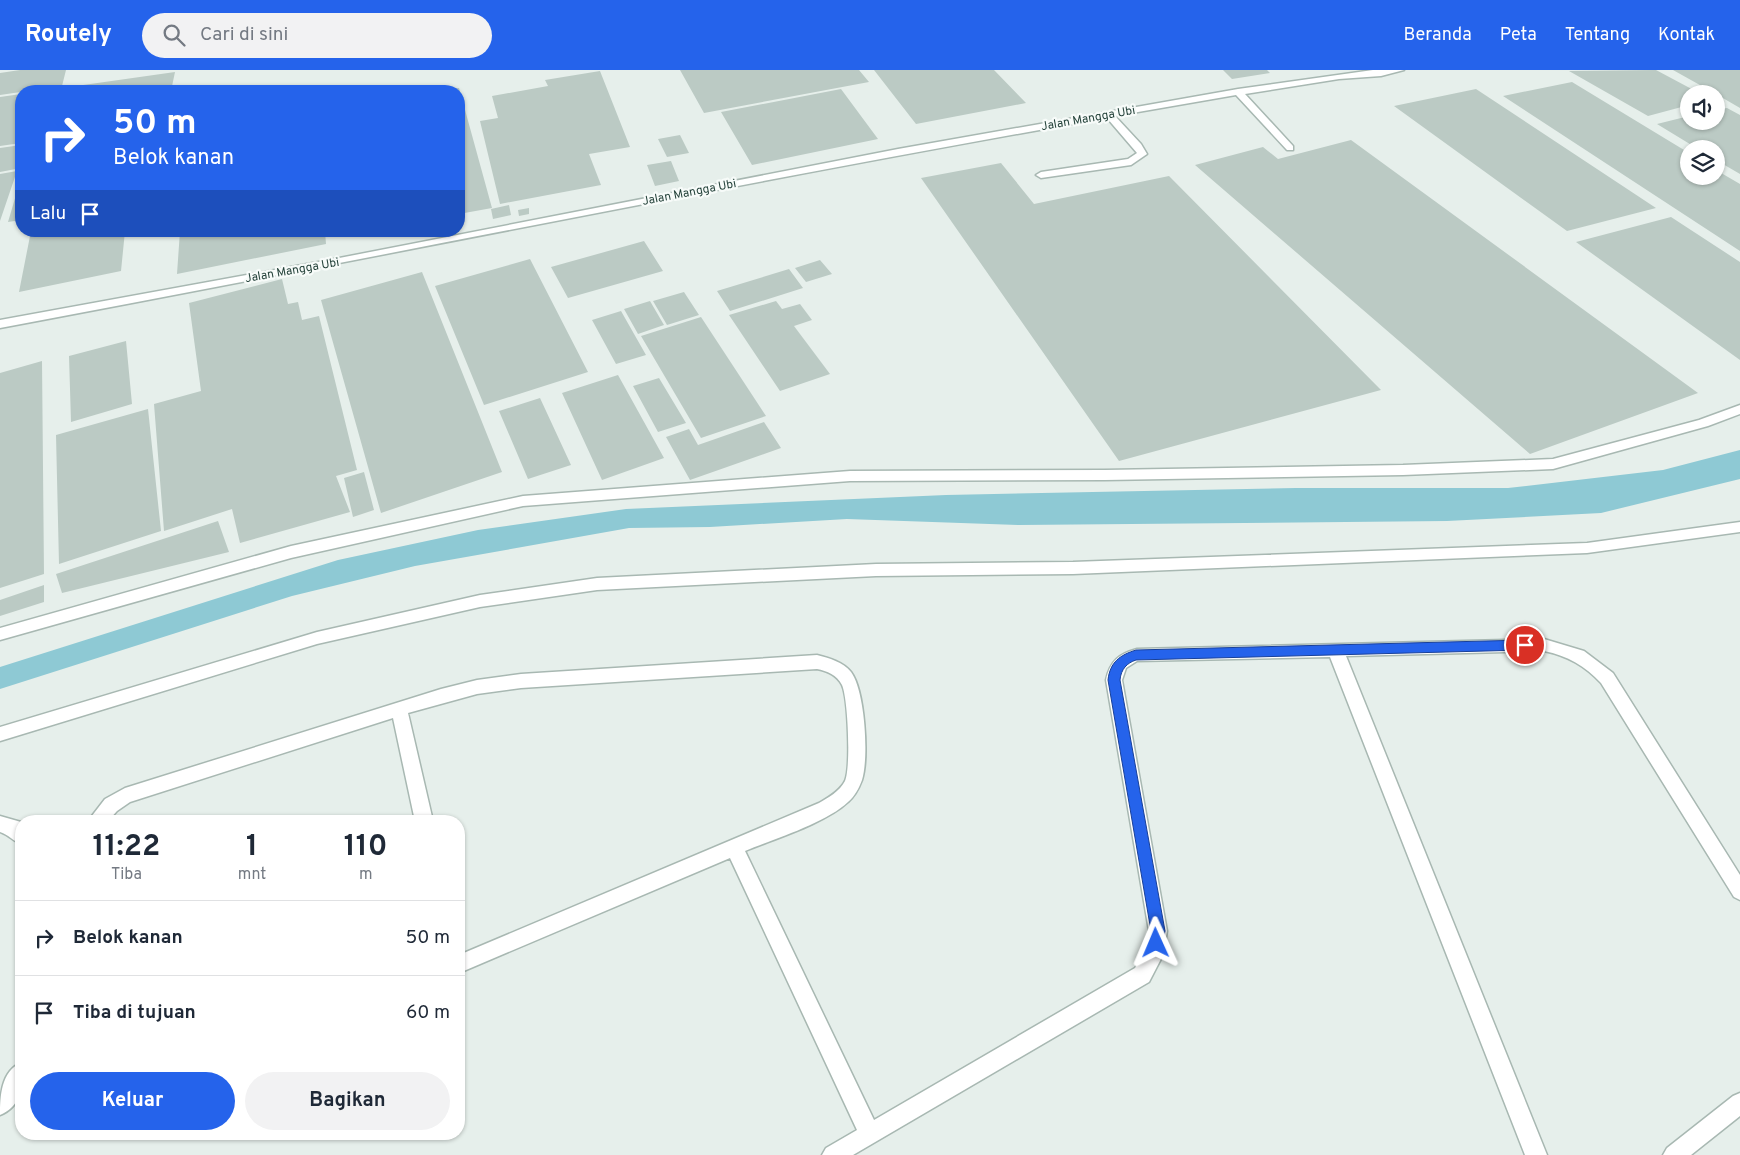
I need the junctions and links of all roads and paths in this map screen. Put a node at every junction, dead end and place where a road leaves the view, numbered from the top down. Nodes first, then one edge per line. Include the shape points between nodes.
1 (1400, 70) edge
2 (1379, 71) edge
3 (1238, 92) junction
4 (1108, 114) junction
5 (1290, 148) dead end
6 (1041, 175) dead end
7 (465, 236) edge
8 (459, 237) edge
9 (0, 324) edge
10 (1740, 409) edge
11 (1740, 527) edge
12 (0, 634) edge
13 (1336, 651) junction
14 (399, 709) junction
15 (0, 734) edge
16 (102, 815) edge
17 (423, 815) edge
18 (0, 824) edge
19 (15, 828) edge
20 (734, 847) junction
21 (1740, 890) edge
22 (465, 961) edge
23 (15, 1084) edge
24 (1740, 1103) edge
25 (0, 1105) edge
26 (869, 1133) junction
27 (833, 1155) edge
28 (1536, 1155) edge
29 (1674, 1155) edge

1 - 2 street, Jalan Mangga Ubi
2 - 3 street, Jalan Mangga Ubi
3 - 4 street, Jalan Mangga Ubi
3 - 5 street
4 - 6 street via 1142,154 1131,162
4 - 7 street, Jalan Mangga Ubi
8 - 9 street, Jalan Mangga Ubi
10 - 12 street via 1702,423 1553,464 1383,470 850,476 523,501 292,552
11 - 15 street via 1587,548 1073,568 707,576 597,584 480,601 317,638
13 - 21 street via 1544,645 1578,654 1607,678
13 - 26 street via 1136,655 1119,664 1114,680 1158,931 1154,955 1142,976
13 - 28 street
14 - 16 street via 126,796
14 - 17 street
14 - 20 street via 468,689 521,681 817,662 840,669 851,688 857,766 847,792 825,809
18 - 19 street
20 - 22 street
20 - 26 street
23 - 25 street
24 - 29 street
26 - 27 street

